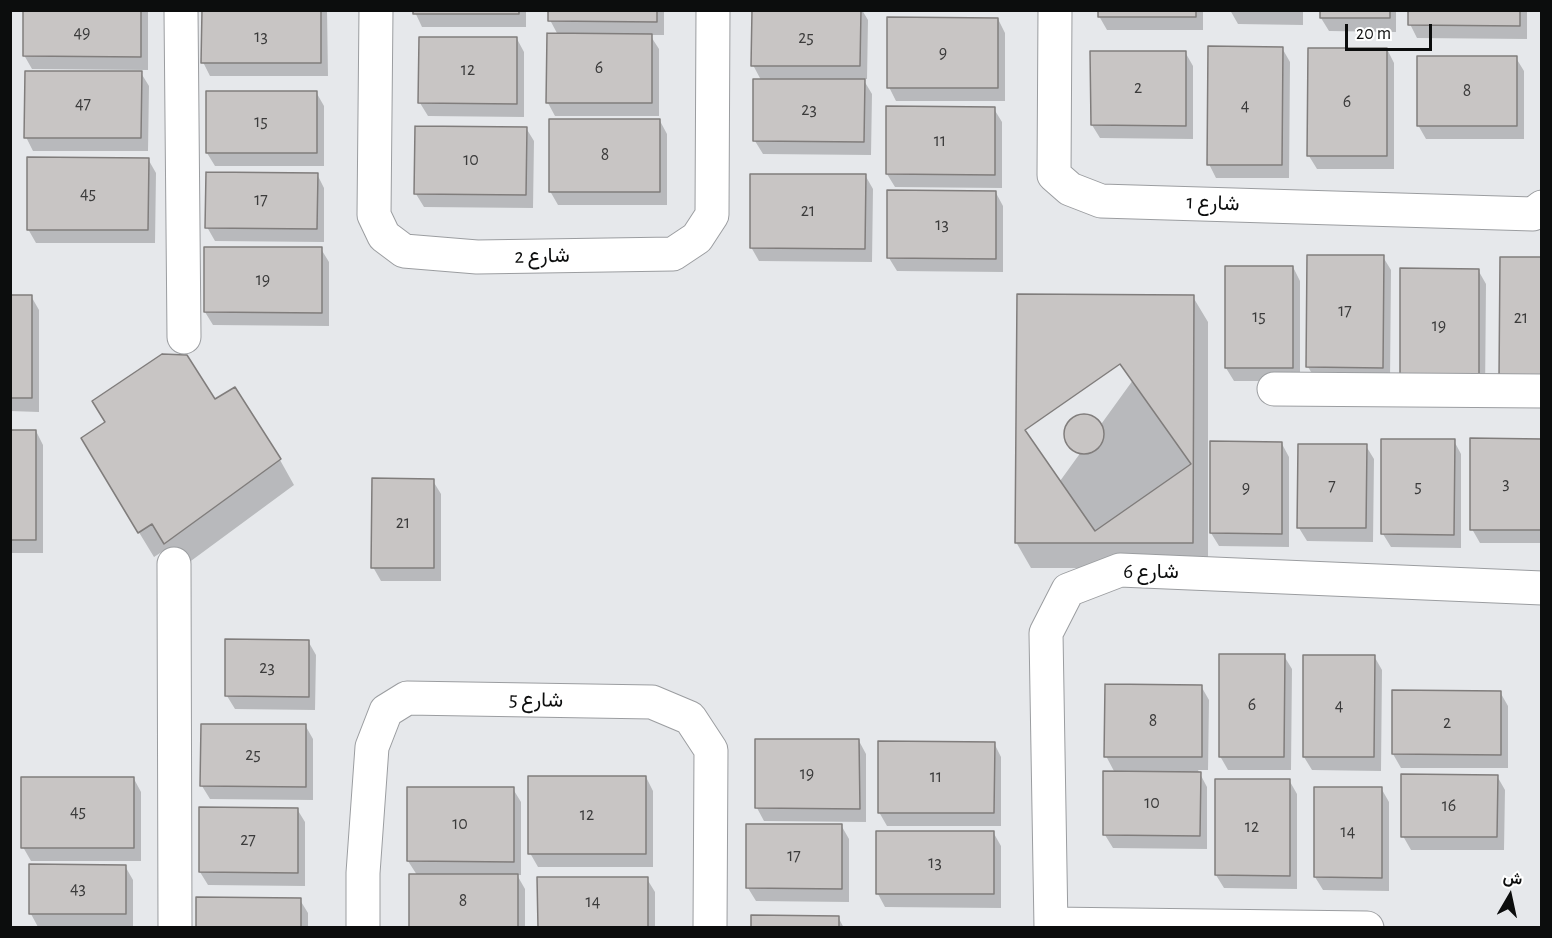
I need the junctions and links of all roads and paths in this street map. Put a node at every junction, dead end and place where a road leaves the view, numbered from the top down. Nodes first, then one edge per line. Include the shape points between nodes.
1 (181, 10) edge
2 (376, 10) edge
3 (713, 10) edge
4 (1055, 10) edge
5 (1542, 207) edge
6 (184, 337) dead end
7 (1274, 389) dead end
8 (1542, 391) edge
9 (174, 564) dead end
10 (1542, 588) edge
11 (1051, 926) edge
12 (175, 927) edge
13 (363, 927) edge
14 (710, 927) edge
15 (1366, 927) edge

1 - 6 street
2 - 3 street, شارع 2 via 374,215 384,236 404,251 477,257 673,254 697,238 712,215
4 - 5 street, شارع 1 via 1054,175 1070,189 1101,201 1533,214
7 - 8 street
9 - 12 street
10 - 11 street, شارع 6 via 1120,570 1068,590 1046,633
11 - 15 street, شارع 6
13 - 14 street, شارع 5 via 372,747 386,711 407,698 652,702 690,718 711,750

